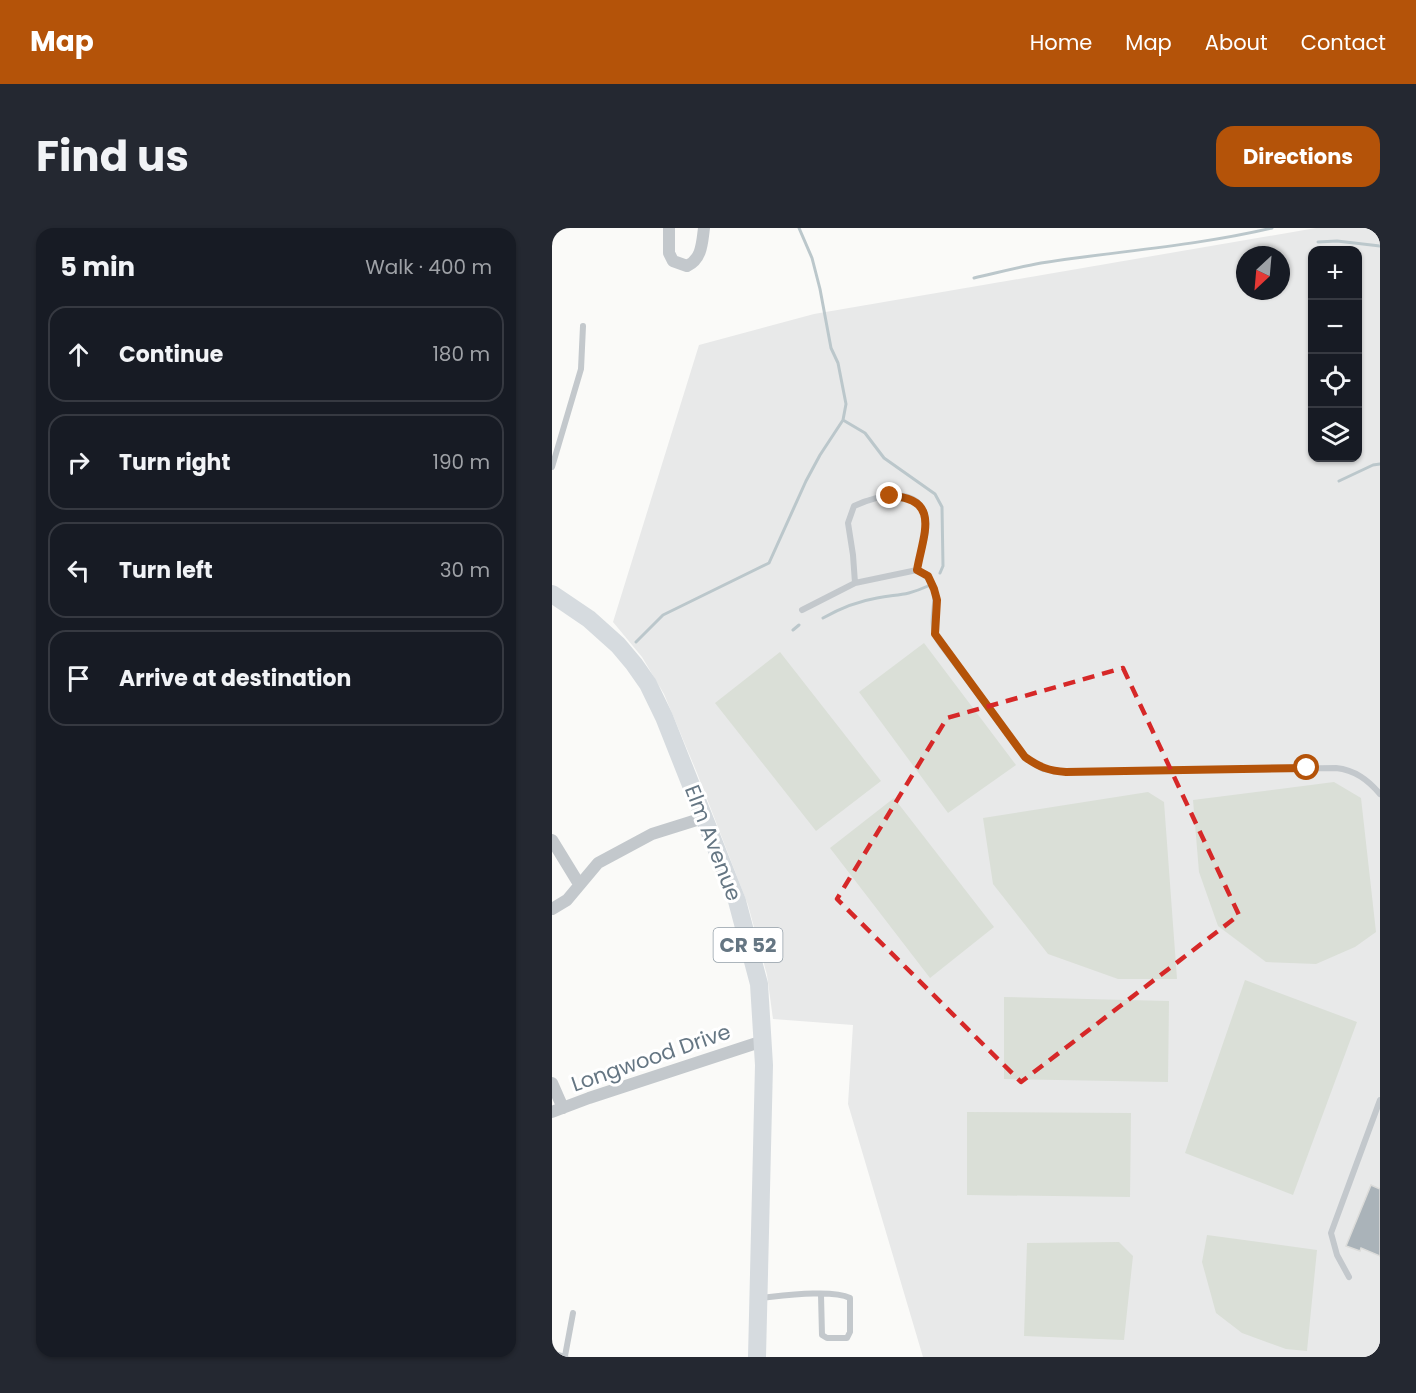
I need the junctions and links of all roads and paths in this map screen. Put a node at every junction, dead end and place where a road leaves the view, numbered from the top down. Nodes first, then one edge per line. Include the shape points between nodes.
1 (669, 228) edge
2 (704, 228) edge
3 (583, 326) dead end
4 (552, 467) edge
5 (917, 570) junction
6 (855, 583) junction
7 (552, 594) edge
8 (802, 610) dead end
9 (1380, 794) edge
10 (704, 818) junction
11 (552, 840) edge
12 (579, 884) junction
13 (552, 909) edge
14 (763, 1041) junction
15 (552, 1083) edge
16 (1380, 1100) edge
17 (558, 1110) edge
18 (1349, 1277) dead end
19 (821, 1295) junction
20 (759, 1298) junction
21 (573, 1313) dead end
22 (555, 1357) edge
23 (565, 1357) edge
24 (757, 1357) edge

1 - 2 street via 669,253 673,261 687,266 697,259
3 - 4 lane via 581,369
5 - 6 lane
5 - 6 lane via 926,519 920,504 907,496 869,499 854,506 848,523
5 - 9 lane via 928,576 934,589 935,634 942,646 1025,757 1043,769 1066,772 1336,768 1356,773
6 - 8 lane
7 - 10 main road, Elm Avenue / CR 52 via 618,645 648,684
10 - 12 street via 652,834 616,853 598,863
10 - 14 main road, Elm Avenue / CR 52 via 737,901 759,984
11 - 12 street
12 - 13 street via 567,900
14 - 17 street, Longwood Drive
14 - 20 main road, Elm Avenue / CR 52
15 - 17 street
16 - 18 lane via 1332,1233 1337,1255
19 - 19 lane via 850,1298 847,1338 822,1335
19 - 20 lane
20 - 24 main road, Elm Avenue / CR 52
21 - 23 lane
22 - 23 lane

